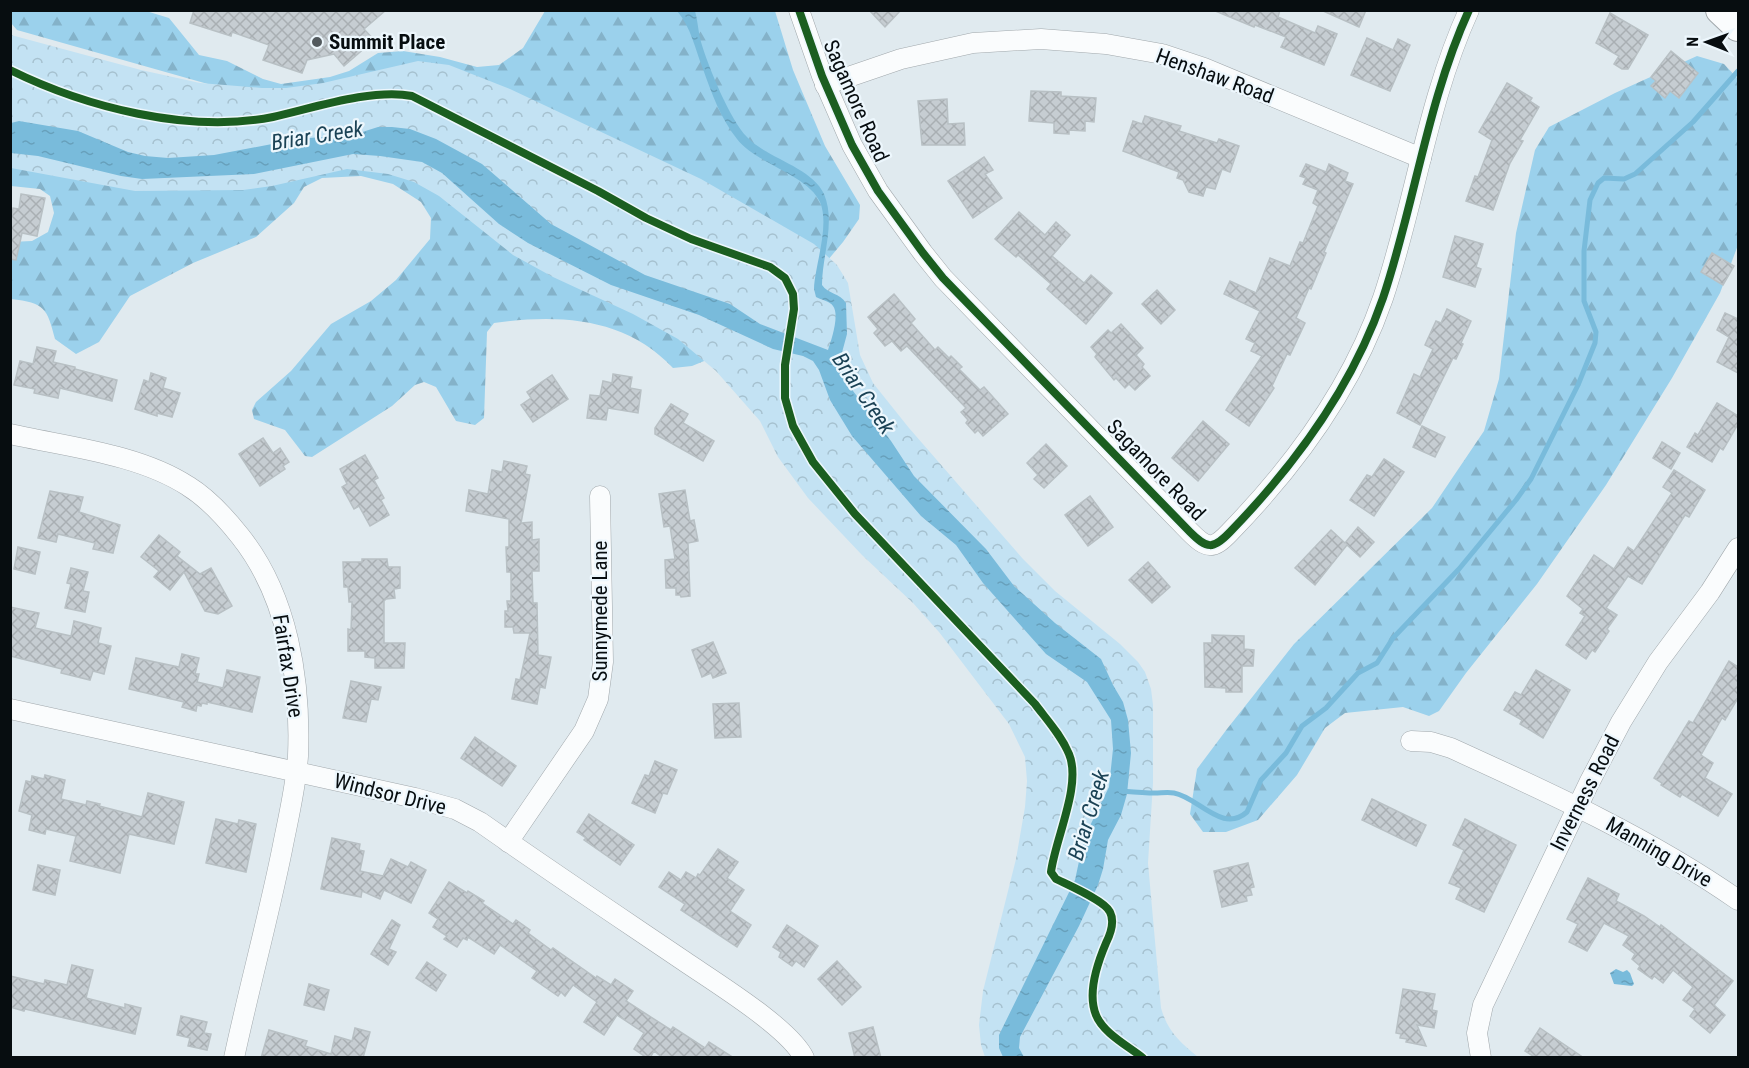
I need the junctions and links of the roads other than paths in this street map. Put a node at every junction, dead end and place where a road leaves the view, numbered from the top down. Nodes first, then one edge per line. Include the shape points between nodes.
1 (799, 10) edge
2 (1469, 10) edge
3 (1720, 10) edge
4 (1738, 27) edge
5 (825, 85) junction
6 (1421, 158) junction
7 (10, 434) edge
8 (600, 496) dead end
9 (1738, 548) edge
10 (10, 709) edge
11 (1412, 741) dead end
12 (296, 772) junction
13 (1577, 807) junction
14 (508, 842) junction
15 (1738, 900) edge
16 (234, 1058) edge
17 (804, 1058) edge
18 (1481, 1058) edge

1 - 5 street, Sagamore Road
2 - 6 street, Sagamore Road via 1445,69
3 - 4 street
5 - 6 street, Henshaw Road via 901,59 973,43 1041,39 1106,44 1162,54 1204,68
5 - 6 street, Sagamore Road via 868,174 932,266 1190,532 1209,545 1219,544 1285,472 1344,382 1382,301
7 - 12 street, Fairfax Drive via 114,456 158,471 188,486 226,519 263,570 281,613 296,693
8 - 14 street, Sunnymede Lane via 603,662 598,699 584,731
9 - 13 street, Inverness Road via 1637,694
10 - 12 street, Windsor Drive
11 - 13 street, Manning Drive via 1451,748
12 - 14 street, Windsor Drive via 442,805 480,822
12 - 16 street, Fairfax Drive via 272,898
13 - 15 street, Manning Drive via 1653,846
13 - 18 street, Inverness Road via 1483,1005 1477,1033
14 - 17 street, Windsor Drive via 721,986 786,1036

